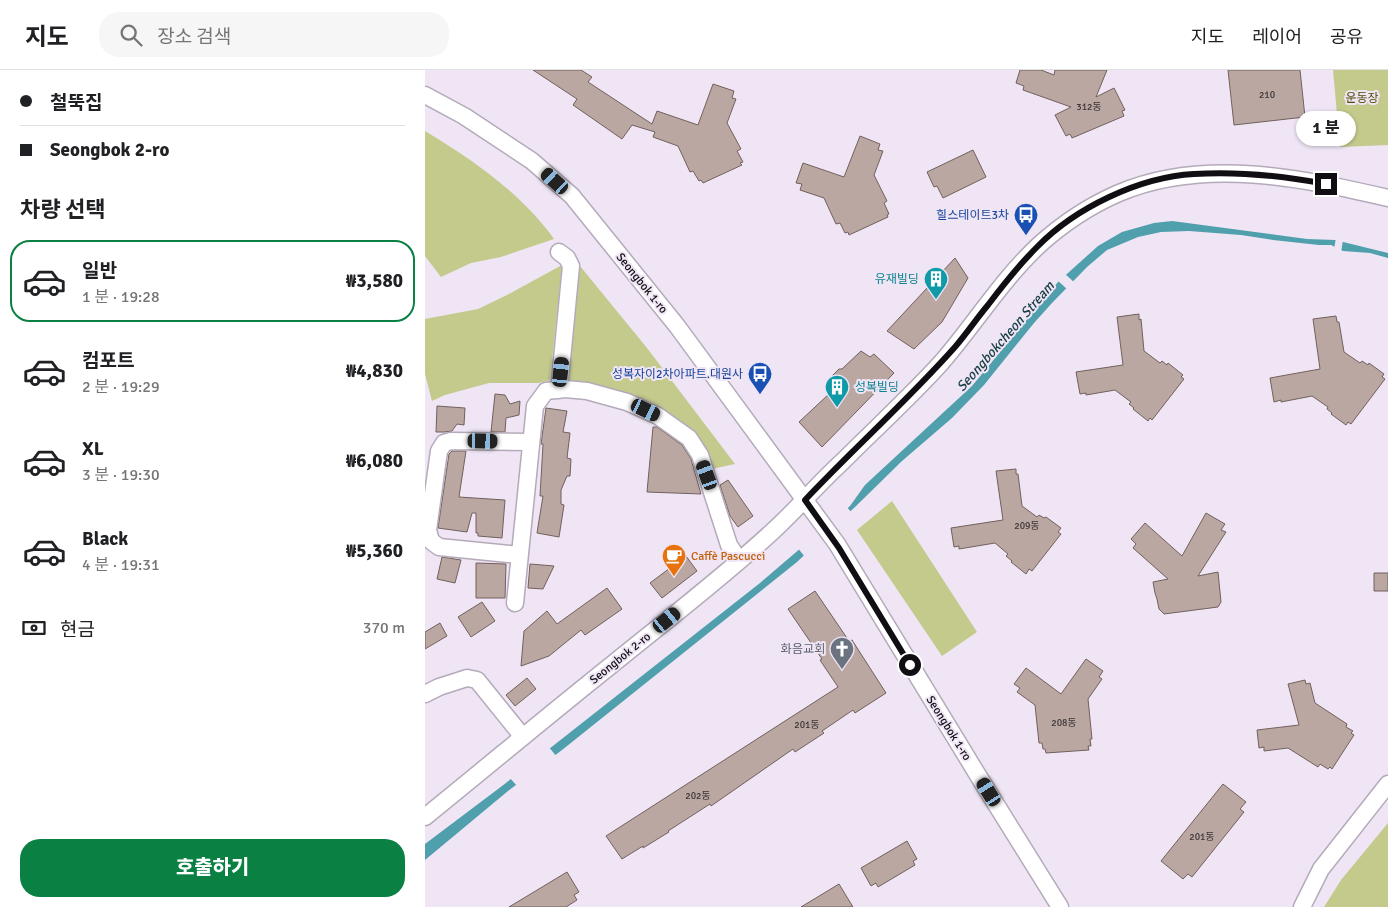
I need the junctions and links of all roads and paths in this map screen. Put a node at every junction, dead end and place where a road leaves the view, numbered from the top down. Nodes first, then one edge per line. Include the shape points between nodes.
1 (425, 95) edge
2 (1388, 198) edge
3 (559, 252) dead end
4 (559, 390) junction
5 (531, 442) junction
6 (430, 478) edge
7 (805, 500) junction
8 (519, 555) junction
9 (739, 560) junction
10 (515, 603) dead end
11 (432, 691) edge
12 (425, 706) edge
13 (523, 738) junction
14 (1388, 784) edge
15 (425, 817) edge
16 (1061, 907) edge
17 (1302, 907) edge

1 - 7 street, Seongbok 1-ro via 533,161 571,196 677,326
2 - 7 street, Seongbok 2-ro via 1291,178 1219,173 1162,179 1088,207 1039,246 922,383
3 - 4 street via 571,266
4 - 5 street via 546,390 535,406
4 - 9 street via 587,391 627,402 658,416 689,438 700,455 729,545
5 - 6 street via 444,443
5 - 8 street
6 - 8 street via 428,530 431,541 439,547
7 - 9 street, Seongbok 2-ro
7 - 16 street, Seongbok 1-ro via 839,548
8 - 10 street
9 - 13 street, Seongbok 2-ro
11 - 12 street via 432,703
11 - 13 street via 467,678 477,680
13 - 15 street, Seongbok 2-ro
14 - 17 street via 1321,869

